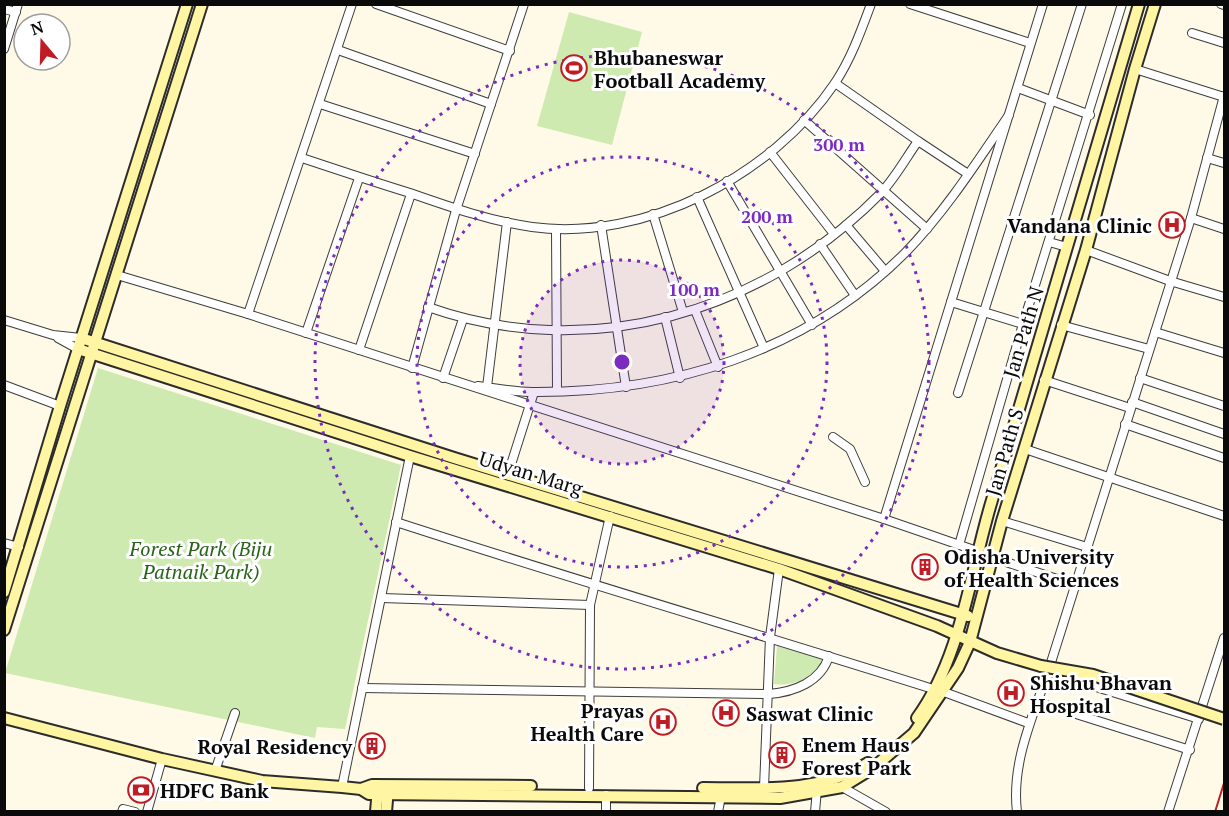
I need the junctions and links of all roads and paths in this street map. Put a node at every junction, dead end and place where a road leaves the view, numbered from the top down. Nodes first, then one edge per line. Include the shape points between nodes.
1 (187, 4) edge
2 (202, 4) edge
3 (352, 4) edge
4 (376, 4) edge
5 (524, 4) edge
6 (871, 4) edge
7 (910, 4) edge
8 (1043, 4) edge
9 (1082, 4) edge
10 (1122, 4) edge
11 (1139, 4) edge
12 (1155, 4) edge
13 (17, 8) edge
14 (4, 9) edge
15 (1192, 33) dead end
16 (1030, 43) junction
17 (1224, 43) edge
18 (4, 49) edge
19 (338, 50) junction
20 (510, 51) junction
21 (1135, 69) junction
22 (835, 83) junction
23 (1018, 87) junction
24 (1224, 97) edge
25 (1053, 99) junction
26 (320, 104) junction
27 (491, 104) junction
28 (1090, 114) junction
29 (1010, 115) junction
30 (804, 120) junction
31 (1220, 131) edge
32 (918, 141) junction
33 (770, 152) junction
34 (475, 154) junction
35 (302, 158) junction
36 (1208, 158) junction
37 (1224, 163) edge
38 (968, 174) junction
39 (359, 177) junction
40 (727, 181) junction
41 (882, 191) junction
42 (411, 194) junction
43 (697, 197) junction
44 (456, 210) junction
45 (653, 214) junction
46 (1191, 218) junction
47 (507, 222) junction
48 (601, 225) junction
49 (846, 225) junction
50 (556, 229) junction
51 (927, 229) junction
52 (1224, 229) edge
53 (834, 234) junction
54 (1050, 242) junction
55 (820, 244) junction
56 (1067, 248) junction
57 (1086, 250) junction
58 (885, 271) junction
59 (783, 272) junction
60 (117, 275) junction
61 (1170, 281) junction
62 (741, 293) junction
63 (854, 294) junction
64 (1224, 297) edge
65 (951, 302) junction
66 (428, 307) junction
67 (695, 310) junction
68 (683, 312) junction
69 (984, 312) junction
70 (248, 314) junction
71 (665, 317) junction
72 (463, 319) junction
73 (4, 320) edge
74 (1023, 324) junction
75 (812, 325) junction
76 (1061, 325) junction
77 (617, 326) junction
78 (496, 327) junction
79 (557, 332) junction
80 (1155, 332) junction
81 (306, 333) junction
82 (80, 343) junction
83 (95, 348) junction
84 (764, 348) junction
85 (1149, 349) junction
86 (359, 350) junction
87 (1224, 353) edge
88 (412, 368) junction
89 (718, 368) junction
90 (443, 378) junction
91 (680, 378) junction
92 (1140, 378) junction
93 (1044, 380) junction
94 (4, 385) edge
95 (464, 385) junction
96 (487, 387) junction
97 (626, 387) junction
98 (557, 390) junction
99 (534, 392) junction
100 (958, 393) dead end
101 (1131, 405) junction
102 (60, 406) junction
103 (1224, 406) edge
104 (530, 407) junction
105 (1125, 424) junction
106 (1224, 434) edge
107 (385, 436) junction
108 (833, 437) dead end
109 (382, 447) junction
110 (1025, 449) junction
111 (410, 456) junction
112 (1224, 458) edge
113 (508, 474) junction
114 (1108, 475) junction
115 (865, 482) dead end
116 (610, 516) junction
117 (1224, 516) edge
118 (884, 519) junction
119 (1002, 521) junction
120 (396, 522) junction
121 (4, 543) edge
122 (959, 545) junction
123 (1087, 547) junction
124 (19, 548) junction
125 (976, 551) junction
126 (994, 555) junction
127 (779, 569) junction
128 (1075, 585) junction
129 (594, 587) junction
130 (4, 592) edge
131 (382, 598) junction
132 (590, 605) junction
133 (961, 614) junction
134 (976, 619) junction
135 (4, 630) edge
136 (956, 635) junction
137 (770, 637) junction
138 (1224, 638) edge
139 (969, 642) junction
140 (829, 656) junction
141 (1045, 669) junction
142 (362, 688) junction
143 (939, 691) junction
144 (590, 692) junction
145 (769, 694) junction
146 (1038, 702) junction
147 (235, 713) dead end
148 (6, 718) edge
149 (1200, 719) junction
150 (1224, 719) edge
151 (1028, 723) junction
152 (1190, 750) junction
153 (162, 759) junction
154 (215, 771) junction
155 (342, 787) junction
156 (842, 787) junction
157 (589, 788) junction
158 (764, 788) junction
159 (383, 789) junction
160 (817, 789) junction
161 (606, 795) junction
162 (721, 796) junction
163 (122, 812) edge
164 (135, 812) edge
165 (147, 812) edge
166 (376, 812) edge
167 (386, 812) edge
168 (606, 812) edge
169 (718, 812) edge
170 (815, 812) edge
171 (886, 812) edge
172 (1017, 812) edge
173 (1168, 812) edge

1 - 82 street
2 - 60 street
3 - 19 street
4 - 20 street
5 - 20 street
6 - 22 street via 860,36
7 - 16 street
8 - 16 street
9 - 25 street
10 - 28 street
11 - 56 street, Jan Path N
12 - 21 street, Jan Path S
13 - 14 street
13 - 18 street
15 - 17 street
16 - 23 street
19 - 26 street
19 - 27 street
20 - 27 street
21 - 24 street
21 - 57 street, Jan Path S
22 - 30 street
22 - 32 street
23 - 25 street
23 - 29 street
24 - 31 street
25 - 28 street
25 - 69 street
26 - 34 street
26 - 35 street
27 - 34 street
28 - 54 street
29 - 38 street
29 - 65 street
30 - 33 street
30 - 41 street
31 - 36 street
32 - 38 street
32 - 41 street
33 - 40 street
33 - 53 street
34 - 44 street
35 - 39 street
35 - 70 street
36 - 37 street
36 - 46 street
38 - 51 street
39 - 42 street
39 - 81 street
40 - 43 street
40 - 59 street
41 - 49 street
41 - 51 street
42 - 44 street
42 - 86 street
43 - 45 street
43 - 62 street
44 - 47 street
44 - 66 street
45 - 48 street
45 - 68 street
46 - 52 street
46 - 61 street
47 - 50 street
47 - 78 street
48 - 50 street
48 - 77 street
49 - 53 street
49 - 58 street
50 - 79 street
51 - 58 street
53 - 55 street
54 - 56 street
54 - 74 street
55 - 59 street
55 - 63 street
56 - 125 street, Jan Path N
57 - 61 street
57 - 76 street, Jan Path S
58 - 63 street
59 - 62 street
59 - 75 street
60 - 70 street
60 - 83 street
61 - 64 street
61 - 80 street
62 - 67 street
62 - 84 street
63 - 75 street
65 - 69 street
65 - 118 street
66 - 72 street
66 - 88 street
67 - 68 street
67 - 89 street
68 - 71 street
69 - 74 street
69 - 100 street
70 - 81 street
71 - 77 street
71 - 91 street
72 - 78 street
72 - 90 street
73 - 82 street
74 - 122 street
75 - 84 street
76 - 85 street
76 - 93 street, Jan Path S
77 - 79 street
77 - 97 street
78 - 79 street
78 - 96 street
79 - 98 street
80 - 85 street
80 - 87 street
81 - 86 street
82 - 83 street, Udyan Marg
82 - 102 street
83 - 107 street, Udyan Marg
83 - 109 street, Udyan Marg
83 - 135 street
84 - 89 street
85 - 92 street
86 - 88 street
88 - 90 street
89 - 91 street
90 - 95 street
91 - 97 street
92 - 101 street
92 - 103 street
93 - 101 street
93 - 110 street, Jan Path S
94 - 102 street
95 - 96 street
95 - 104 street
96 - 99 street
97 - 98 street
98 - 99 street
99 - 104 street
101 - 105 street
101 - 106 street
102 - 124 street
104 - 113 street
104 - 118 street
105 - 112 street
105 - 114 street
107 - 109 street
107 - 113 street, Udyan Marg
108 - 115 street via 850,449
109 - 111 street, Udyan Marg
110 - 114 street
110 - 119 street, Jan Path S
111 - 116 street, Udyan Marg
111 - 120 street
113 - 133 street, Udyan Marg
114 - 117 street
114 - 123 street
116 - 127 street, Udyan Marg
116 - 129 street
118 - 122 street
119 - 123 street
119 - 126 street, Jan Path S
120 - 129 street
120 - 131 street
121 - 124 street
122 - 125 street
123 - 128 street
124 - 130 street
125 - 133 street, Jan Path N
126 - 128 street
126 - 134 street, Jan Path S
127 - 136 street, Udyan Marg
127 - 137 street
128 - 141 street
129 - 132 street
129 - 137 street
131 - 132 street
131 - 142 street
132 - 144 street
133 - 134 street, Udyan Marg
133 - 136 street, Jan Path N
134 - 139 street, Jan Path S
136 - 139 street, Udyan Marg
136 - 143 street, Jan Path N
137 - 140 street
137 - 145 street
138 - 149 street
139 - 141 street, Udyan Marg
139 - 143 street, Jan Path S via 958,668
140 - 143 street
140 - 145 street via 822,673 809,682
141 - 146 street
141 - 149 street
141 - 150 street, Udyan Marg, bridge via 1092,675
142 - 144 street
142 - 155 street
143 - 151 street
143 - 156 street via 914,734 873,768
143 - 160 street via 909,728 882,752 848,775
144 - 145 street
144 - 157 street
145 - 158 street
146 - 151 street
146 - 152 street
147 - 154 street
148 - 153 street
149 - 152 street
151 - 172 street via 1015,794
152 - 173 street
153 - 154 street
153 - 165 street
154 - 155 street via 267,782
155 - 159 street
156 - 160 street
156 - 171 street
157 - 158 street
157 - 159 street
158 - 160 street
159 - 161 street
159 - 166 street
159 - 167 street
160 - 162 street via 780,798
160 - 170 street
161 - 162 street
161 - 168 street
162 - 169 street
163 - 164 street

